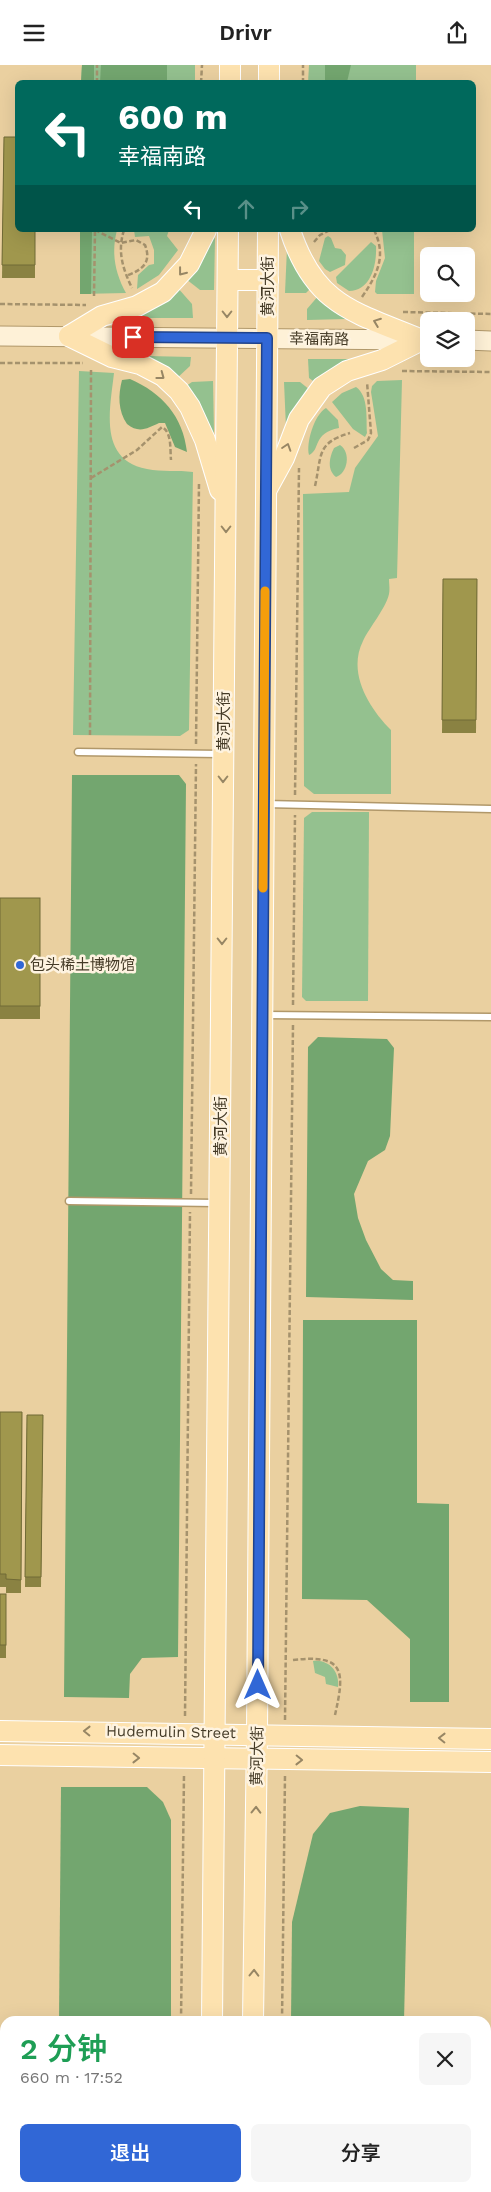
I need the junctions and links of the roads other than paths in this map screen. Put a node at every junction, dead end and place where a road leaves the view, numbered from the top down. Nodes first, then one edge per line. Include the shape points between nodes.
1 (230, 65) edge
2 (269, 65) edge
3 (230, 80) edge
4 (269, 80) edge
5 (205, 232) edge
6 (228, 232) edge
7 (268, 232) edge
8 (291, 232) edge
9 (228, 280) junction
10 (268, 280) junction
11 (0, 336) edge
12 (69, 337) junction
13 (227, 338) junction
14 (267, 338) junction
15 (420, 338) edge
16 (420, 340) edge
17 (475, 340) edge
18 (491, 341) edge
19 (420, 343) edge
20 (266, 491) junction
21 (226, 506) junction
22 (78, 752) dead end
23 (224, 754) junction
24 (264, 804) junction
25 (491, 809) edge
26 (263, 1015) junction
27 (491, 1017) edge
28 (69, 1201) dead end
29 (220, 1203) junction
30 (0, 1731) edge
31 (215, 1733) junction
32 (258, 1734) junction
33 (491, 1739) edge
34 (0, 1755) edge
35 (215, 1759) junction
36 (257, 1759) junction
37 (491, 1762) edge
38 (212, 2016) edge
39 (253, 2016) edge

1 - 3 main road
2 - 4 main road
5 -> 12 main road via 189,264 163,292 137,306 102,316
6 - 9 main road, 黄河大街
7 - 10 main road, 黄河大街
15 -> 8 main road via 362,316 334,301 315,283
9 - 10 main road
9 -> 13 main road, 黄河大街
10 - 14 main road, 黄河大街
11 - 12 main road, 幸福南路
12 - 13 main road, 幸福南路
12 -> 21 main road via 112,357 140,363 179,391 205,440
13 - 14 main road, 幸福南路
13 - 21 main road, 黄河大街
14 - 16 main road, 幸福南路
14 - 20 main road, 黄河大街
17 - 18 main road
20 -> 19 main road via 284,458 299,419 322,387 347,371
20 - 24 main road, 黄河大街
21 -> 23 main road, 黄河大街
22 - 23 lane
23 -> 29 main road, 黄河大街
24 - 25 lane
24 - 26 main road, 黄河大街
26 - 27 lane
26 - 32 main road, 黄河大街
28 - 29 lane
29 - 31 main road, 黄河大街
31 -> 30 main road, Hudemulin Street
31 - 32 main road, Hudemulin Street
31 - 35 main road, 黄河大街
33 -> 32 main road, Hudemulin Street
32 - 36 main road, 黄河大街
34 -> 35 main road, Hudemulin Street
35 - 36 main road, Hudemulin Street
35 - 38 main road, 黄河大街
36 -> 37 main road, Hudemulin Street
39 -> 36 main road, 黄河大街

